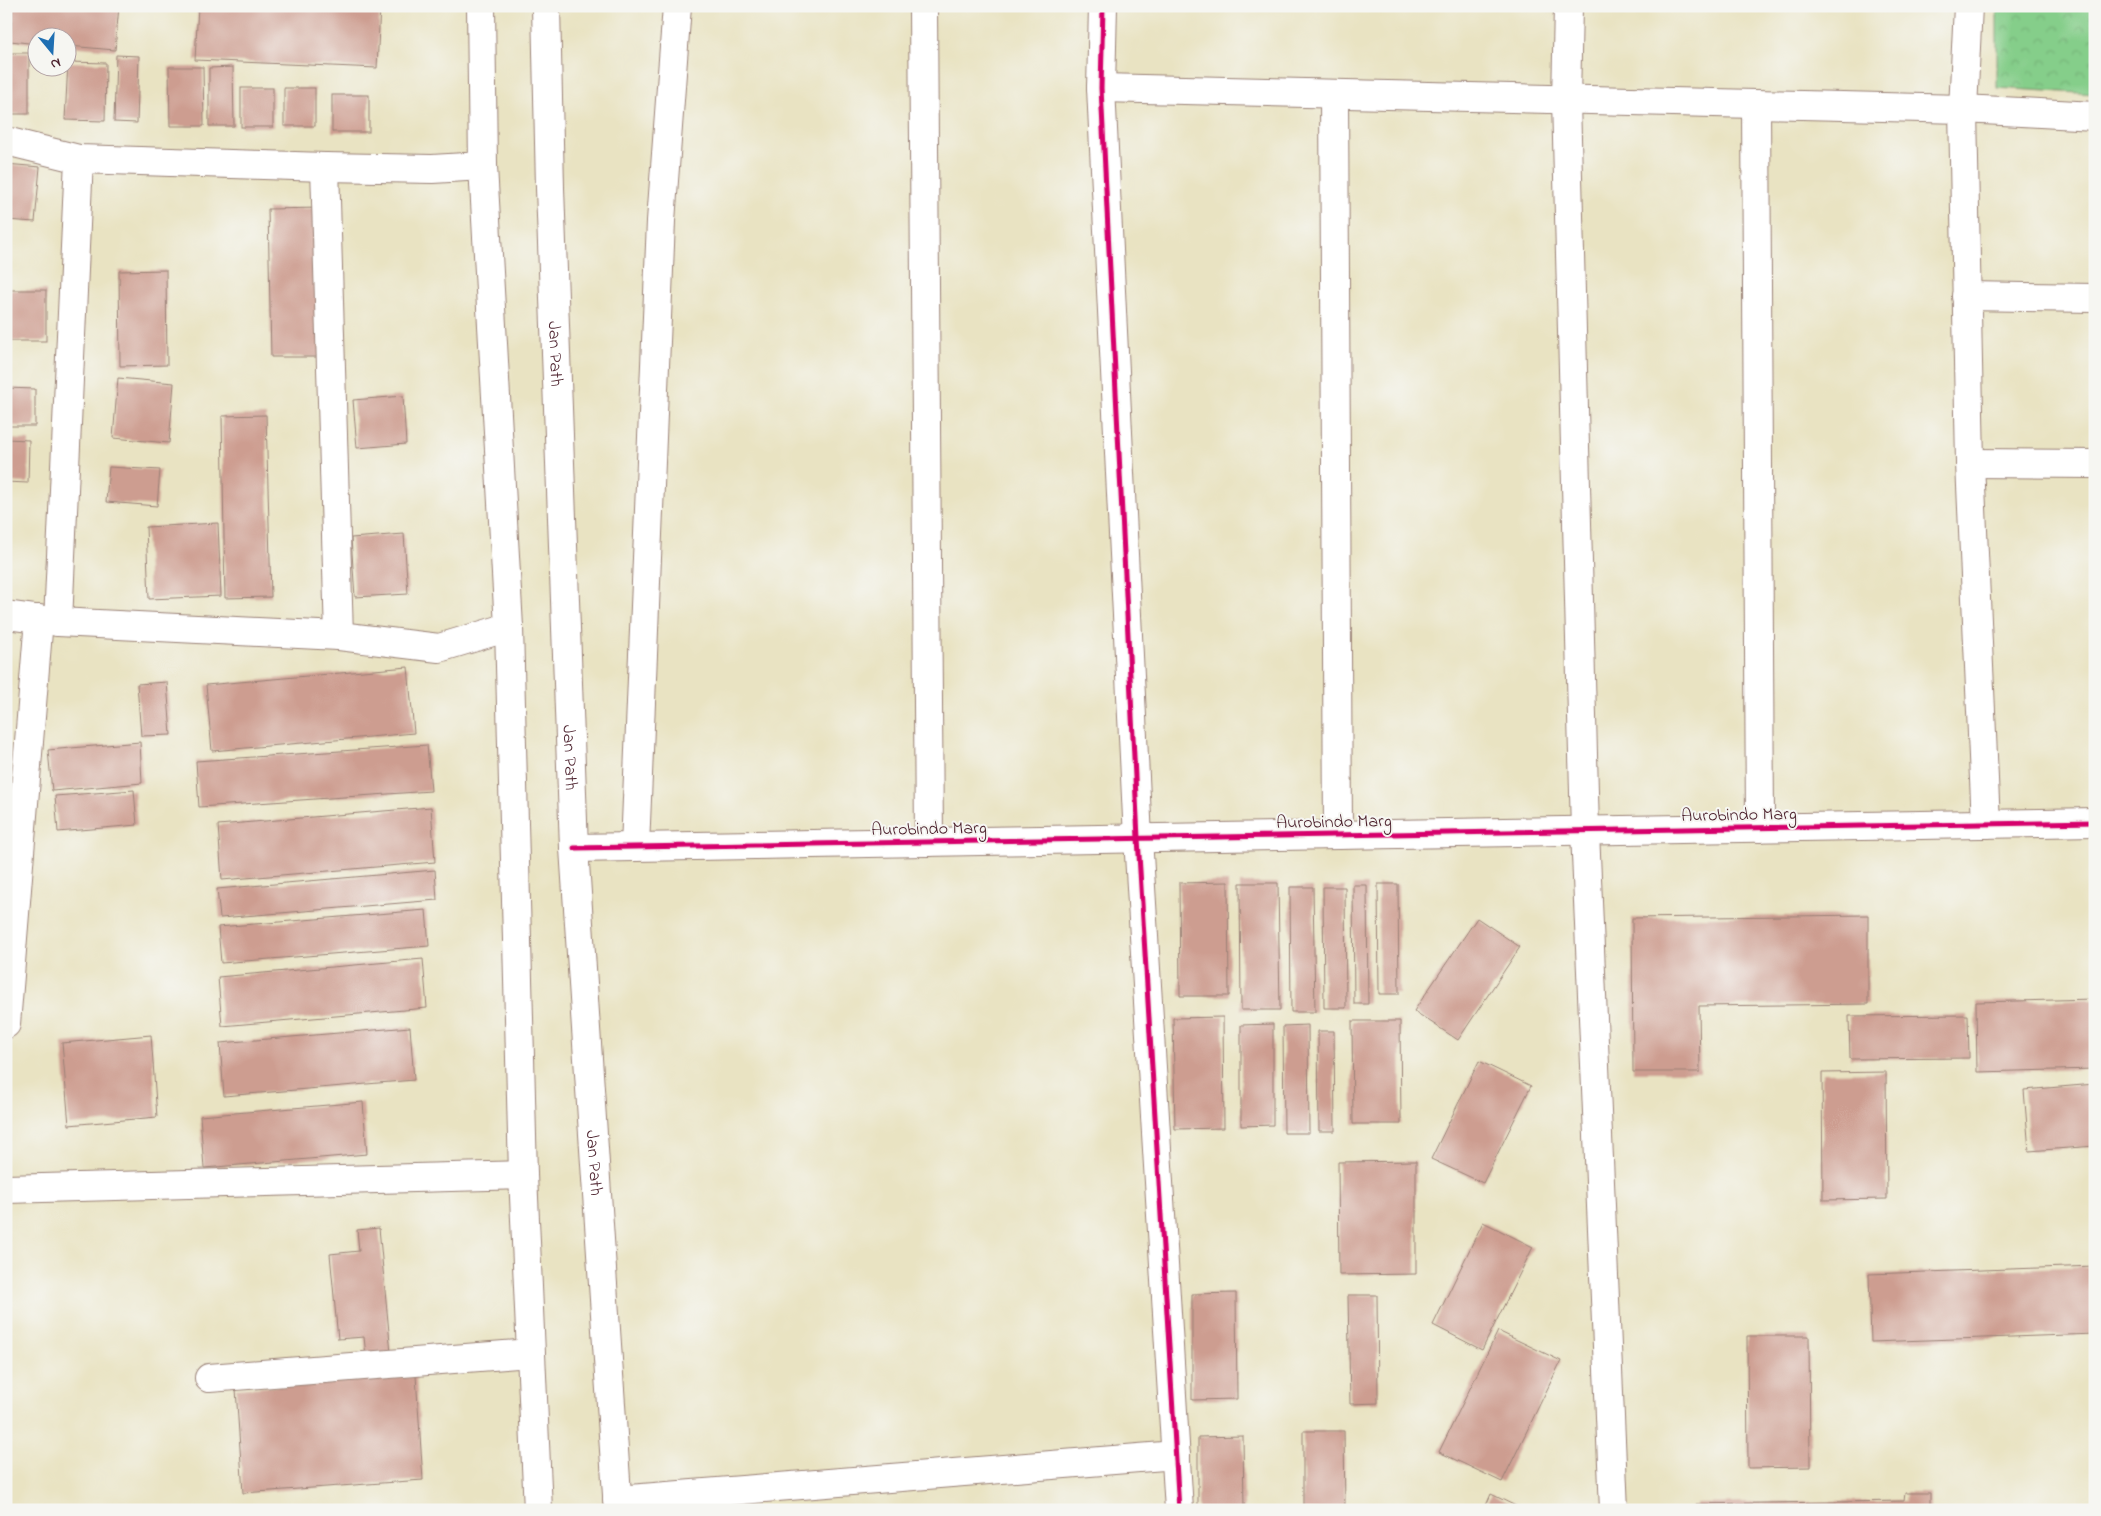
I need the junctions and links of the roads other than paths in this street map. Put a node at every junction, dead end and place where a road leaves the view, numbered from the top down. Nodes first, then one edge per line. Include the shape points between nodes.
1 (481, 6) edge
2 (546, 6) edge
3 (676, 6) edge
4 (923, 6) edge
5 (1103, 6) edge
6 (1568, 6) edge
7 (1968, 6) edge
8 (1101, 88) junction
9 (1334, 94) junction
10 (1566, 100) junction
11 (1756, 104) junction
12 (1963, 109) junction
13 (2095, 116) edge
14 (6, 141) edge
15 (79, 159) junction
16 (483, 166) junction
17 (325, 168) junction
18 (1966, 296) junction
19 (2095, 298) edge
20 (1970, 463) junction
21 (2095, 464) edge
22 (6, 615) edge
23 (48, 621) junction
24 (509, 627) junction
25 (339, 636) junction
26 (16, 768) edge
27 (2095, 822) edge
28 (1986, 824) junction
29 (1760, 828) junction
30 (1585, 831) junction
31 (1338, 835) junction
32 (1138, 838) junction
33 (929, 842) junction
34 (635, 846) junction
35 (574, 848) junction
36 (10, 925) edge
37 (6, 1024) edge
38 (523, 1175) junction
39 (6, 1189) edge
40 (530, 1353) junction
41 (209, 1378) dead end
42 (1176, 1455) junction
43 (618, 1505) edge
44 (538, 1510) edge
45 (1180, 1510) edge
46 (1614, 1510) edge

1 - 16 street
2 - 35 street, Jan Path
3 - 34 street via 661,221
4 - 33 street
5 - 8 street
6 - 10 street
7 - 12 street
8 - 9 street
8 - 32 street
9 - 10 street
9 - 31 street
10 - 11 street
10 - 30 street
11 - 12 street
11 - 29 street
12 - 13 street
12 - 18 street
14 - 15 street
15 - 17 street
15 - 23 street
16 - 17 street
16 - 24 street
17 - 25 street
18 - 19 street
18 - 20 street
20 - 21 street
20 - 28 street
22 - 23 street
23 - 25 street
23 - 26 street
24 - 25 street via 439,648
24 - 38 street
26 - 36 street
27 - 28 street, Aurobindo Marg
28 - 29 street, Aurobindo Marg
29 - 30 street, Aurobindo Marg
30 - 31 street, Aurobindo Marg
30 - 46 street
31 - 32 street, Aurobindo Marg
32 - 33 street, Aurobindo Marg
32 - 42 street
33 - 34 street, Aurobindo Marg
34 - 35 street, Aurobindo Marg
35 - 43 street, Jan Path
36 - 37 street
38 - 39 street
38 - 40 street
40 - 41 street
40 - 44 street
42 - 43 street
42 - 45 street

